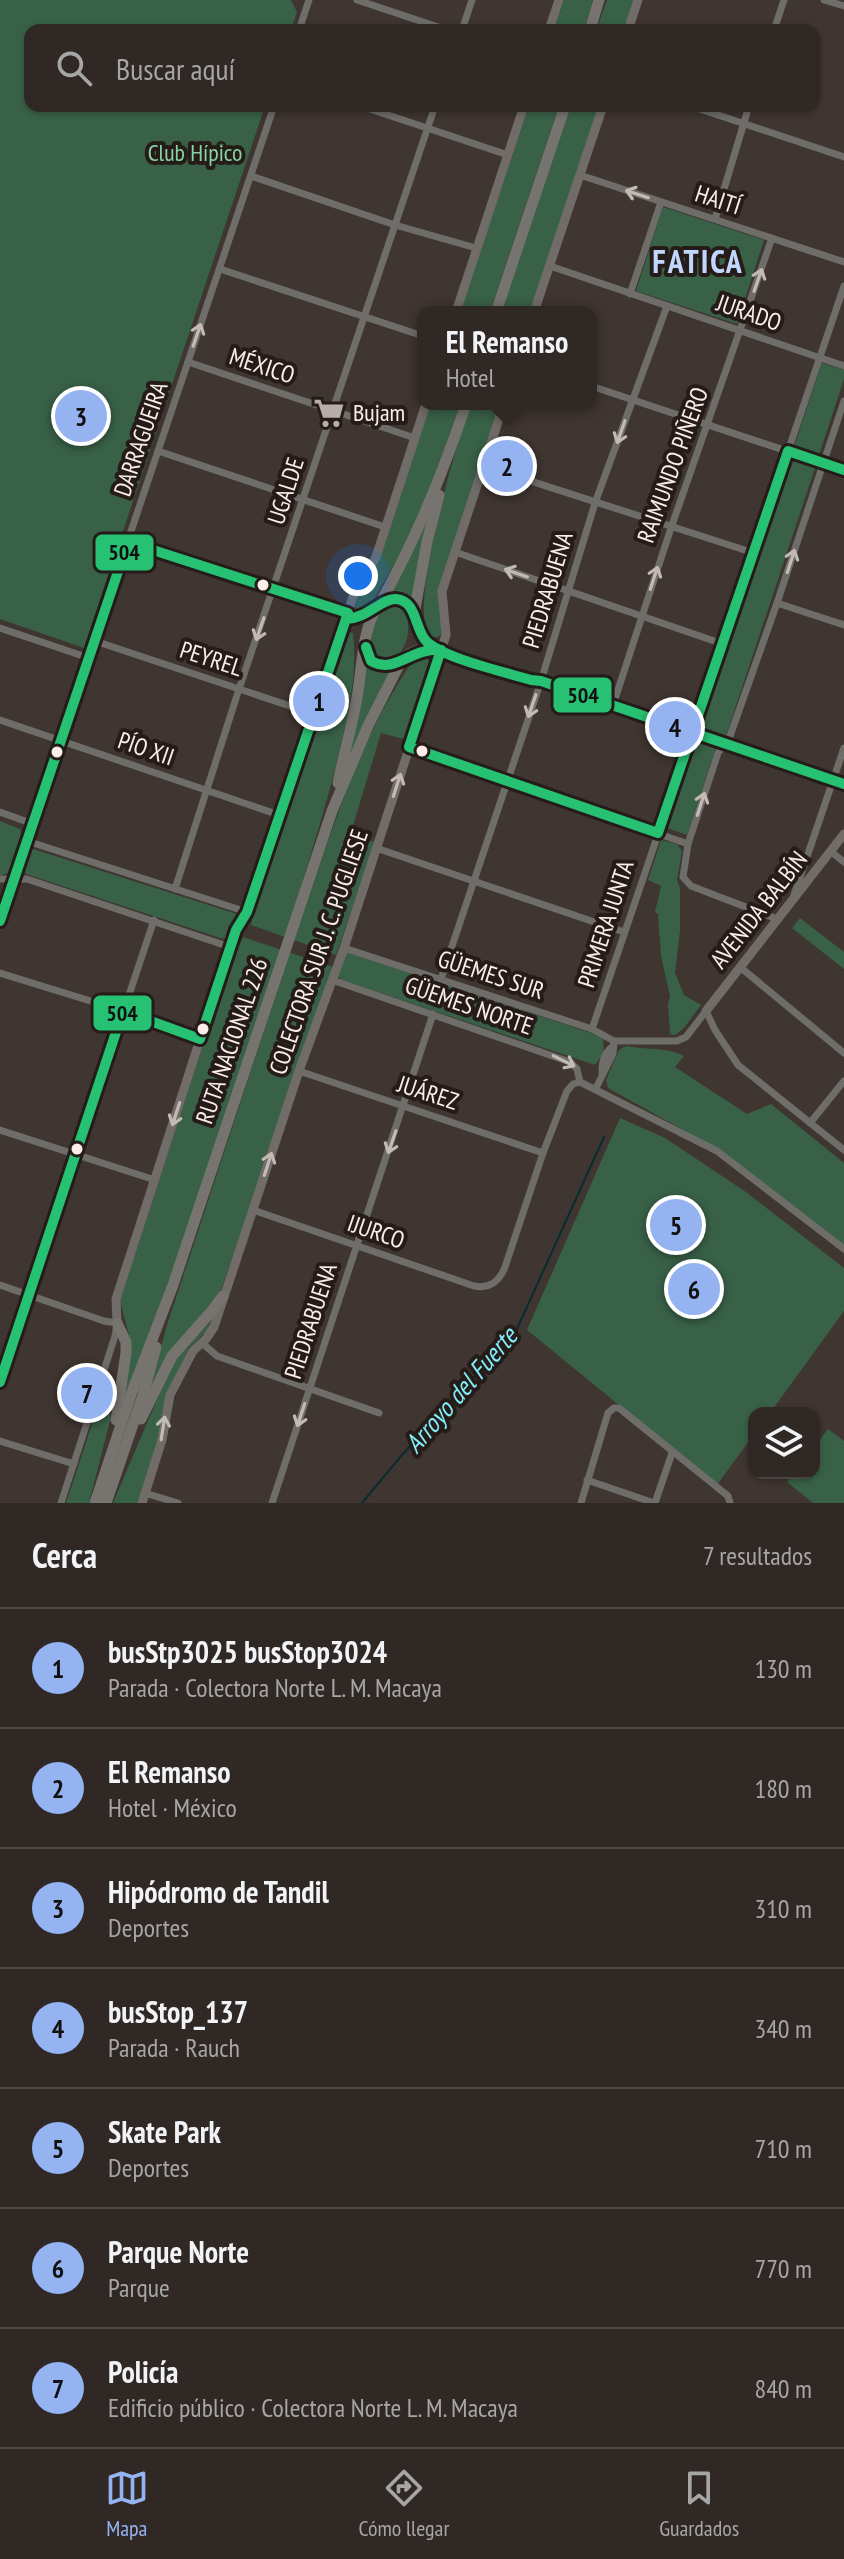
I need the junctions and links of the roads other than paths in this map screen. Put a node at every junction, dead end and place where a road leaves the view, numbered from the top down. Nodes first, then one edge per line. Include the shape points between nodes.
1 (309, 0) edge
2 (357, 0) edge
3 (472, 0) edge
4 (559, 0) edge
5 (600, 0) edge
6 (638, 0) edge
7 (784, 0) edge
8 (824, 0) edge
9 (844, 6) edge
10 (301, 24) edge
11 (429, 24) edge
12 (464, 24) edge
13 (551, 24) edge
14 (592, 24) edge
15 (630, 24) edge
16 (776, 24) edge
17 (272, 112) edge
18 (380, 112) edge
19 (433, 112) edge
20 (522, 112) edge
21 (563, 112) edge
22 (601, 112) edge
23 (708, 112) edge
24 (747, 112) edge
25 (743, 124) junction
26 (427, 127) junction
27 (508, 155) junction
28 (844, 157) edge
29 (580, 175) junction
30 (251, 176) junction
31 (661, 202) junction
32 (715, 219) junction
33 (395, 225) junction
34 (772, 238) junction
35 (476, 248) junction
36 (844, 262) edge
37 (550, 266) junction
38 (220, 269) junction
39 (844, 286) edge
40 (630, 294) junction
41 (458, 306) edge
42 (498, 306) edge
43 (536, 306) edge
44 (667, 306) junction
45 (364, 316) junction
46 (741, 331) junction
47 (417, 334) edge
48 (820, 358) junction
49 (188, 362) junction
50 (844, 366) edge
51 (597, 388) edge
52 (632, 399) junction
53 (844, 401) edge
54 (424, 410) edge
55 (464, 410) edge
56 (502, 410) edge
57 (333, 411) junction
58 (709, 425) junction
59 (415, 438) junction
60 (451, 448) junction
61 (158, 451) junction
62 (788, 451) junction
63 (822, 463) junction
64 (484, 466) junction
65 (844, 470) edge
66 (305, 499) junction
67 (595, 503) junction
68 (385, 527) junction
69 (671, 528) junction
70 (128, 542) junction
71 (455, 552) junction
72 (754, 553) junction
73 (273, 590) junction
74 (568, 591) junction
75 (777, 603) junction
76 (377, 608) junction
77 (347, 616) junction
78 (414, 616) junction
79 (641, 617) junction
80 (844, 625) edge
81 (0, 628) edge
82 (95, 641) junction
83 (723, 644) junction
84 (366, 646) junction
85 (441, 650) junction
86 (89, 658) junction
87 (401, 660) junction
88 (541, 681) junction
89 (239, 689) junction
90 (613, 705) junction
91 (314, 714) junction
92 (0, 720) edge
93 (693, 733) junction
94 (61, 741) junction
95 (725, 744) junction
96 (409, 747) junction
97 (844, 748) edge
98 (833, 780) junction
99 (506, 782) junction
100 (844, 784) edge
101 (208, 791) junction
102 (332, 811) junction
103 (0, 812) edge
104 (279, 815) junction
105 (33, 824) junction
106 (658, 833) junction
107 (844, 834) edge
108 (27, 841) junction
109 (688, 844) junction
110 (376, 848) junction
111 (830, 851) junction
112 (844, 862) edge
113 (14, 878) junction
114 (0, 879) edge
115 (474, 881) junction
116 (175, 889) junction
117 (794, 897) junction
118 (247, 912) junction
119 (777, 919) junction
120 (154, 920) junction
121 (0, 921) edge
122 (624, 932) junction
123 (230, 947) junction
124 (344, 948) junction
125 (740, 967) junction
126 (0, 973) edge
127 (441, 979) junction
128 (332, 980) junction
129 (123, 1011) junction
130 (706, 1011) junction
131 (433, 1014) junction
132 (592, 1029) junction
133 (200, 1039) junction
134 (613, 1044) junction
135 (844, 1053) edge
136 (299, 1071) junction
137 (844, 1081) edge
138 (580, 1082) junction
139 (596, 1088) junction
140 (404, 1106) junction
141 (810, 1123) junction
142 (0, 1130) edge
143 (844, 1150) edge
144 (543, 1153) junction
145 (77, 1155) junction
146 (155, 1180) junction
147 (253, 1210) junction
148 (356, 1247) junction
149 (844, 1249) edge
150 (0, 1285) edge
151 (30, 1295) junction
152 (223, 1296) junction
153 (117, 1323) junction
154 (202, 1343) junction
155 (0, 1382) edge
156 (310, 1389) junction
157 (379, 1413) dead end
158 (0, 1441) edge
159 (672, 1453) junction
160 (74, 1464) junction
161 (113, 1465) junction
162 (587, 1480) junction
163 (143, 1498) edge
164 (729, 1499) edge
165 (61, 1503) edge
166 (95, 1503) edge
167 (106, 1503) edge
168 (178, 1503) edge
169 (272, 1503) edge
170 (581, 1503) edge
171 (655, 1503) edge

1 - 10 street
2 - 11 street
3 - 12 street
4 - 13 main road
5 - 14 highway
6 - 15 main road
7 - 16 street
8 - 9 street
17 - 30 street, DARRAGUEIRA
18 - 26 street
19 - 26 street, UGALDE
20 - 27 main road
21 - 42 highway
22 - 29 main road
23 - 25 street
24 - 25 street
25 - 28 street
25 - 32 street
26 - 27 street
26 - 33 street, UGALDE
27 - 35 main road
31 -> 29 street, HAITÍ
29 - 37 main road
30 - 33 street
30 - 38 street, DARRAGUEIRA
31 - 32 street, HAITÍ
31 - 40 street
32 - 34 street, HAITÍ
33 - 35 street
33 - 45 street, UGALDE
34 - 36 street, HAITÍ
46 -> 34 street, RAIMUNDO PIÑERO
35 - 41 main road
37 - 40 street, JURADO
37 - 43 main road
38 - 45 street
49 -> 38 street, DARRAGUEIRA
39 - 48 street, PRIMERA JUNTA
40 - 44 street, JURADO
44 - 46 street, JURADO
44 - 52 street, PIEDRABUENA
45 - 47 street
45 - 57 street, UGALDE
46 - 48 street, JURADO
46 - 58 street, RAIMUNDO PIÑERO
48 - 50 street, JURADO
48 - 62 street, PRIMERA JUNTA
49 - 57 street, MÉXICO
49 - 61 street, DARRAGUEIRA
51 - 52 street
52 - 58 street
52 -> 67 street, PIEDRABUENA
53 - 63 street
54 - 59 main road
55 - 60 highway, RUTA NACIONAL 226
56 - 64 main road, COLECTORA SUR J. C. PUGLIESE
57 - 59 street, MÉXICO
57 - 66 street, UGALDE
58 - 62 street
58 - 69 street, RAIMUNDO PIÑERO
59 - 68 main road
60 - 76 highway, RUTA NACIONAL 226 via 412,545
60 - 78 highway, RUTA NACIONAL 226
61 - 66 street
61 - 70 street, DARRAGUEIRA
62 - 63 street
62 - 72 street, PRIMERA JUNTA
63 - 65 street
75 -> 63 street
64 - 67 street
64 - 71 main road, COLECTORA SUR J. C. PUGLIESE
66 - 68 street
66 - 73 street, UGALDE
67 - 69 street
67 - 74 street, PIEDRABUENA
68 - 77 main road
69 - 72 street
79 -> 69 street, RAIMUNDO PIÑERO
70 - 73 street
70 - 82 street, DARRAGUEIRA
74 -> 71 street
71 - 85 main road, COLECTORA SUR J. C. PUGLIESE via 442,591 446,630
72 - 83 street, PRIMERA JUNTA
73 - 77 street
73 -> 89 street, UGALDE
74 - 79 street
74 - 88 street, PIEDRABUENA
75 - 80 street
75 - 95 street
76 - 77 highway via 361,618
76 - 78 highway via 400,600
76 - 84 highway, RUTA NACIONAL 226
77 - 84 highway
77 - 91 main road
78 - 85 highway via 423,638
78 - 87 highway, RUTA NACIONAL 226 via 412,640
79 - 83 street
79 - 90 street, RAIMUNDO PIÑERO
81 - 86 street
82 - 86 street, DARRAGUEIRA
82 - 89 street, PEYREL
83 - 93 street, PRIMERA JUNTA
84 - 87 highway via 376,666
84 - 102 highway, RUTA NACIONAL 226
85 - 87 highway via 424,649
85 - 88 street
85 - 96 main road, COLECTORA SUR J. C. PUGLIESE
86 - 94 street, DARRAGUEIRA
87 - 102 highway, RUTA NACIONAL 226
88 - 90 street
88 -> 99 street, PIEDRABUENA
89 - 91 street, PEYREL
89 - 101 street, UGALDE
90 - 93 street
91 - 104 main road
92 - 94 street, PÍO XII
93 - 95 street
93 - 106 street, PRIMERA JUNTA
94 - 101 street, PÍO XII
94 - 105 street, DARRAGUEIRA
95 - 98 street
109 -> 95 street
96 - 99 street
110 -> 96 main road, COLECTORA SUR J. C. PUGLIESE
97 - 98 street
98 - 100 street
98 - 117 street
99 - 106 street
99 - 115 street, PIEDRABUENA
101 - 104 street, PÍO XII
101 - 116 street, UGALDE
102 - 161 highway, RUTA NACIONAL 226 via 173,1285 143,1395
103 - 105 street
104 - 118 main road
105 - 108 street, DARRAGUEIRA
106 - 109 street
106 - 122 street, PRIMERA JUNTA
107 - 111 main road, AVENIDA BALBÍN
108 - 113 street, DARRAGUEIRA
108 - 116 street
109 - 119 street via 684,879 694,888
110 - 115 street
110 - 124 main road, COLECTORA SUR J. C. PUGLIESE
111 - 112 street
111 - 117 main road, AVENIDA BALBÍN
113 - 114 street
113 - 120 street
113 - 121 street, DARRAGUEIRA
115 - 122 street
115 - 127 street, PIEDRABUENA
116 - 118 street
117 - 119 main road, AVENIDA BALBÍN
118 - 123 main road
119 - 125 main road, AVENIDA BALBÍN
120 - 123 street
120 - 129 street
122 - 132 street, PRIMERA JUNTA
123 - 133 main road
124 - 127 street, GÜEMES SUR
124 - 128 main road, COLECTORA SUR J. C. PUGLIESE
125 - 130 main road, AVENIDA BALBÍN
125 - 135 street
126 - 129 street
127 - 132 street, GÜEMES SUR
128 - 131 street, GÜEMES NORTE
128 - 136 main road, COLECTORA SUR J. C. PUGLIESE
129 - 133 street
129 - 145 street
130 - 134 street, GÜEMES SUR via 681,1040
130 - 141 street via 738,1065
131 -> 138 street, GÜEMES NORTE via 570,1062
131 - 140 street, PIEDRABUENA
132 - 134 street, GÜEMES SUR
133 -> 146 main road
134 - 139 street
136 - 140 street, JUÁREZ
147 -> 136 main road, COLECTORA SUR J. C. PUGLIESE
137 - 141 street
138 - 139 street
138 - 144 street via 567,1091
139 - 149 street via 717,1151
140 - 144 street, JUÁREZ
140 -> 148 street, PIEDRABUENA
141 - 143 street
142 - 145 street
144 - 148 street, IJURCO via 503,1273 488,1287
145 - 146 street
145 - 151 street
146 - 153 main road via 116,1299
147 - 148 street, IJURCO
147 - 152 main road, COLECTORA SUR J. C. PUGLIESE
148 - 156 street, PIEDRABUENA
150 - 151 street
151 - 153 street
151 - 155 street
152 - 154 main road, COLECTORA SUR J. C. PUGLIESE
152 - 161 highway via 172,1356
153 - 160 street
153 - 161 highway via 126,1353
154 - 156 street via 217,1356
163 -> 154 main road, COLECTORA SUR J. C. PUGLIESE via 170,1395
156 - 157 street
156 -> 169 street, PIEDRABUENA
158 - 160 street
159 - 162 street via 614,1408
159 - 164 street
159 - 171 street
160 - 165 street
161 - 166 highway, RUTA NACIONAL 226
161 - 167 highway, RUTA NACIONAL 226
162 - 170 street
162 - 171 street
163 - 168 street

